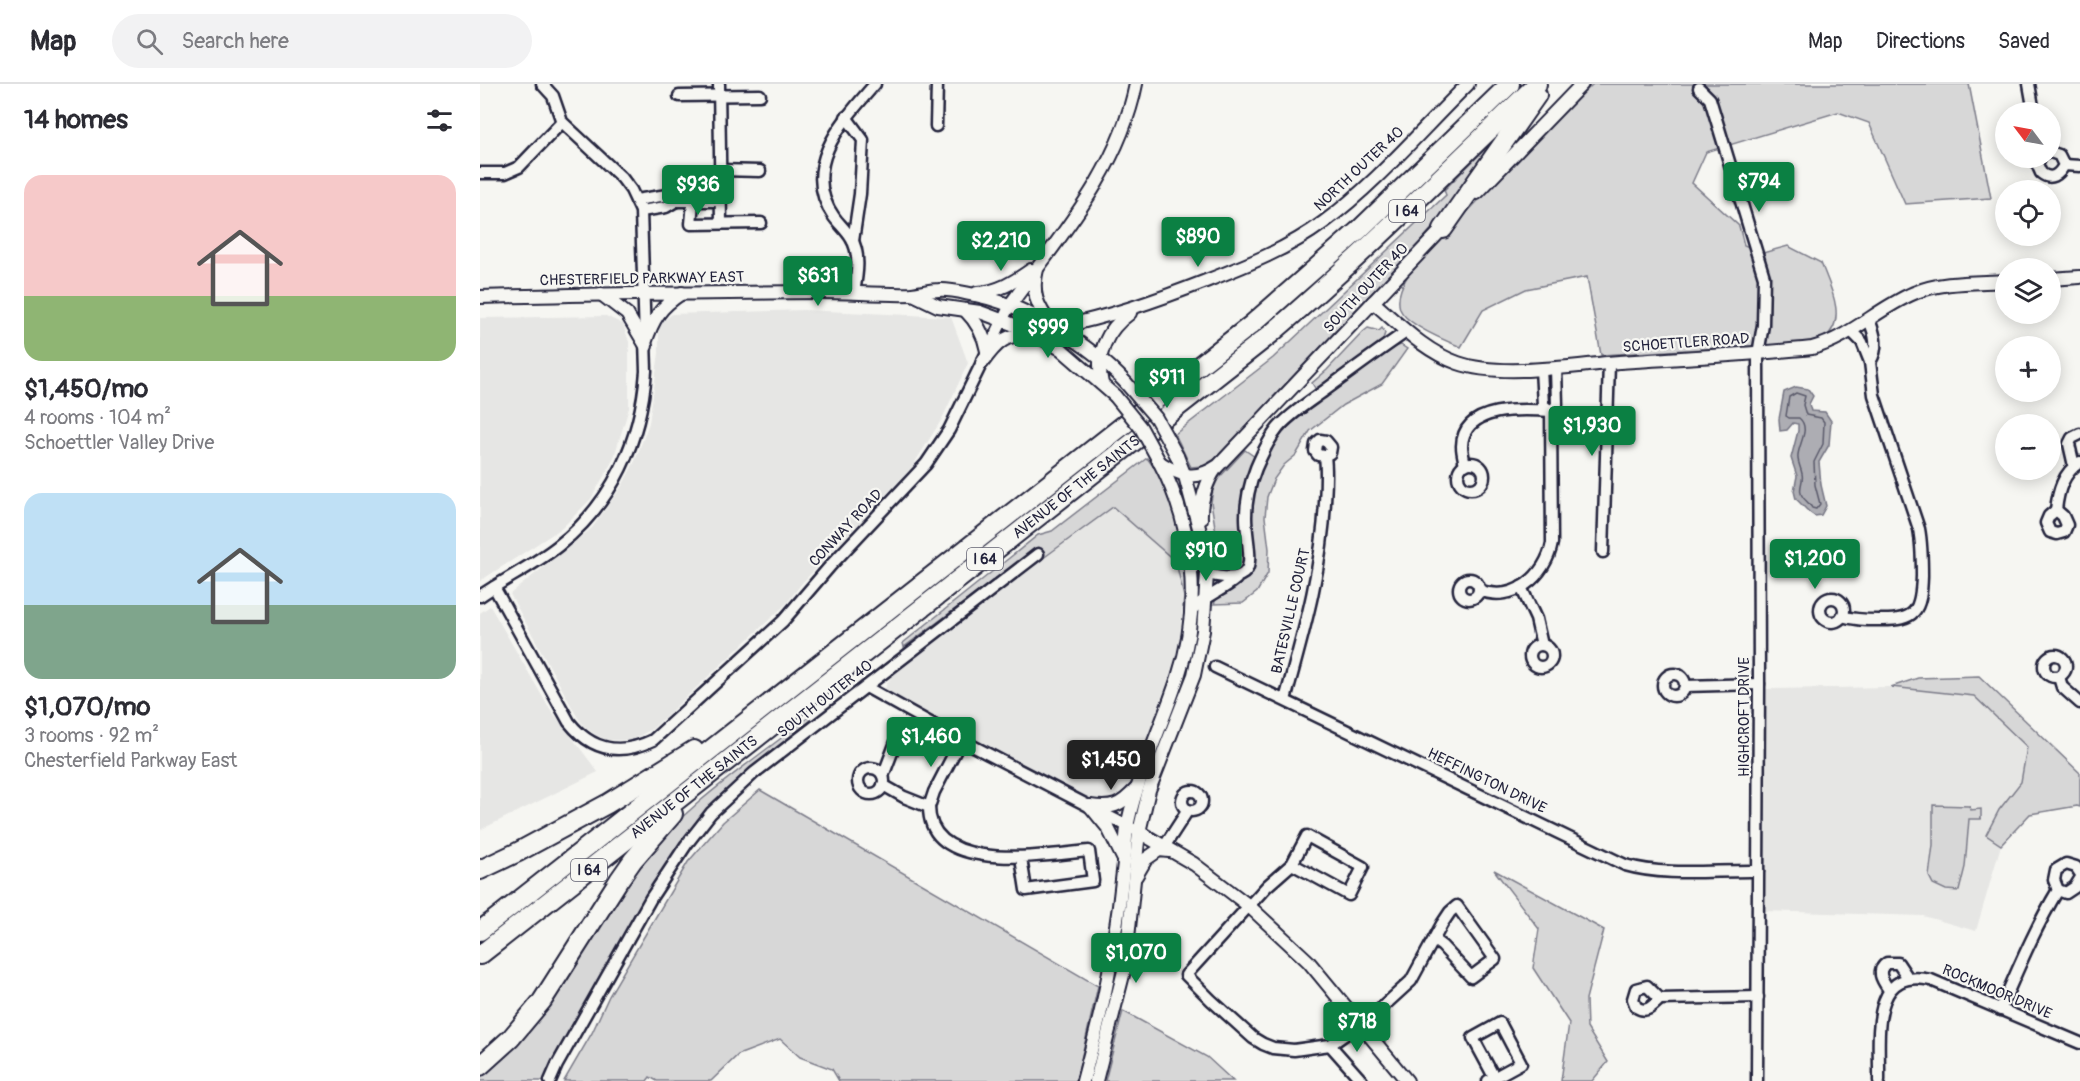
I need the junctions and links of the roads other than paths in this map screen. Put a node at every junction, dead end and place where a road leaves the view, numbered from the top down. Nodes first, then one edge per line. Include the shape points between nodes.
1 (542, 84) edge
2 (875, 84) edge
3 (937, 84) edge
4 (1136, 84) edge
5 (1468, 84) edge
6 (1510, 84) edge
7 (1537, 84) edge
8 (1544, 84) edge
9 (1582, 84) edge
10 (2029, 84) edge
11 (1699, 88) dead end
12 (720, 89) edge
13 (760, 95) dead end
14 (680, 96) dead end
15 (2032, 102) edge
16 (846, 117) junction
17 (562, 122) junction
18 (936, 126) dead end
19 (2061, 159) edge
20 (2064, 165) junction
21 (2080, 166) edge
22 (2038, 168) edge
23 (720, 170) junction
24 (760, 171) dead end
25 (480, 173) edge
26 (674, 175) dead end
27 (676, 201) junction
28 (721, 201) junction
29 (693, 202) junction
30 (638, 205) junction
31 (721, 223) junction
32 (761, 223) dead end
33 (1443, 228) junction
34 (853, 241) junction
35 (1038, 267) junction
36 (2080, 277) edge
37 (2061, 278) edge
38 (1995, 282) edge
39 (854, 292) junction
40 (644, 293) junction
41 (682, 293) junction
42 (601, 294) junction
43 (912, 294) junction
44 (969, 294) junction
45 (480, 297) edge
46 (1373, 302) junction
47 (1010, 305) junction
48 (1137, 308) junction
49 (965, 310) junction
50 (1003, 320) junction
51 (1869, 320) junction
52 (1053, 327) junction
53 (1851, 331) junction
54 (1406, 332) junction
55 (1036, 335) junction
56 (646, 344) junction
57 (1758, 354) junction
58 (985, 357) junction
59 (1099, 358) junction
60 (1870, 362) junction
61 (1608, 363) junction
62 (1556, 368) junction
63 (1541, 369) junction
64 (1102, 384) junction
65 (1551, 411) junction
66 (2080, 434) edge
67 (1325, 456) dead end
68 (2077, 464) edge
69 (1162, 465) junction
70 (1465, 465) dead end
71 (1218, 466) junction
72 (1185, 476) junction
73 (2055, 510) dead end
74 (1201, 536) junction
75 (1603, 552) dead end
76 (1038, 554) dead end
77 (1207, 574) junction
78 (1241, 574) junction
79 (494, 587) junction
80 (1521, 587) junction
81 (1479, 590) dead end
82 (480, 596) edge
83 (1205, 599) junction
84 (1191, 611) junction
85 (1842, 616) dead end
86 (1542, 645) dead end
87 (1215, 667) dead end
88 (2058, 677) dead end
89 (1759, 684) junction
90 (1685, 686) dead end
91 (866, 687) junction
92 (1285, 700) junction
93 (2080, 703) edge
94 (743, 724) junction
95 (961, 740) junction
96 (896, 742) dead end
97 (698, 785) junction
98 (1136, 788) junction
99 (1090, 806) junction
100 (929, 807) junction
101 (1188, 810) dead end
102 (1128, 826) junction
103 (1139, 832) junction
104 (1167, 849) junction
105 (1021, 858) junction
106 (1125, 861) junction
107 (1292, 864) junction
108 (480, 870) edge
109 (1758, 871) junction
110 (2080, 873) edge
111 (1134, 879) junction
112 (2080, 879) edge
113 (2058, 890) junction
114 (1249, 906) junction
115 (480, 931) edge
116 (1434, 940) junction
117 (480, 955) edge
118 (1908, 978) junction
119 (1889, 990) junction
120 (1758, 997) junction
121 (1660, 999) dead end
122 (2000, 1010) junction
123 (1359, 1025) junction
124 (2080, 1043) edge
125 (1330, 1045) junction
126 (480, 1066) edge
127 (1491, 1079) edge
128 (550, 1081) edge
129 (1083, 1081) edge
130 (1096, 1081) edge
131 (1362, 1081) edge
132 (1407, 1081) edge
133 (1757, 1081) edge
134 (1879, 1081) edge

1 - 17 street via 553,96
2 - 16 street
3 - 18 street
4 - 35 street, CONWAY ROAD via 1110,161
5 - 48 street, NORTH OUTER 40 via 1323,224 1260,259
6 - 94 highway, AVENUE OF THE SAINTS / I 64 via 1289,294
7 - 97 highway, AVENUE OF THE SAINTS / I 64 via 1391,227 1281,325
8 - 33 highway
9 - 33 street, SOUTH OUTER 40
10 - 15 street
11 - 57 street, HIGHCROFT DRIVE via 1710,99 1764,277
12 - 13 street
12 - 14 street
12 - 23 street
16 - 34 street via 863,140
16 - 34 street via 822,163 821,183 825,202
17 - 25 street via 519,167 505,173
17 - 30 street via 622,178
19 - 20 street
20 - 21 street
20 - 22 street via 2053,177 2044,176
23 - 24 street
23 - 28 street
26 - 27 street
27 - 29 street
27 - 30 street via 666,207
28 - 29 street
28 - 31 street
29 - 31 street via 691,224
30 - 40 street
31 - 32 street
33 - 46 street, SOUTH OUTER 40
34 - 39 street via 858,273
35 - 44 street via 1008,286
35 - 47 street, CONWAY ROAD
35 - 52 street via 1034,282 1036,299
36 - 37 street
38 - 51 street, SCHOETTLER ROAD via 1928,287
39 - 41 street, CHESTERFIELD PARKWAY EAST
39 - 43 street, CHESTERFIELD PARKWAY EAST
40 - 41 street, CHESTERFIELD PARKWAY EAST
40 - 42 street, CHESTERFIELD PARKWAY EAST
40 - 56 street
41 - 56 street via 652,321
42 - 45 street, CHESTERFIELD PARKWAY EAST
42 - 56 street via 627,314
43 - 44 street, CHESTERFIELD PARKWAY EAST via 941,289
43 - 49 street, CHESTERFIELD PARKWAY EAST via 938,306
44 - 47 street, CHESTERFIELD PARKWAY EAST
46 - 54 street, SCHOETTLER ROAD
46 - 71 street, SOUTH OUTER 40
47 - 50 street, CONWAY ROAD
47 - 52 street, CHESTERFIELD PARKWAY EAST
48 - 52 street, NORTH OUTER 40
48 - 59 street via 1110,331
49 - 50 street, CHESTERFIELD PARKWAY EAST
49 - 58 street via 983,334
50 - 55 street, CHESTERFIELD PARKWAY EAST
50 - 58 street, CONWAY ROAD
51 - 53 street, SCHOETTLER ROAD
51 - 60 street via 1876,347
52 - 59 street, CHESTERFIELD PARKWAY EAST
53 - 57 street, SCHOETTLER ROAD via 1812,348
53 - 60 street via 1862,342
54 - 63 street, SCHOETTLER ROAD via 1460,364 1487,370
54 - 78 street via 1297,411 1277,430 1262,454 1251,484 1246,517 1251,555
55 - 58 street via 1006,337
55 - 64 street, CHESTERFIELD PARKWAY EAST via 1061,349
56 - 79 street via 643,405 627,458 610,490 590,517 567,538
57 - 61 street, SCHOETTLER ROAD
57 - 89 street, HIGHCROFT DRIVE
58 - 79 street, CONWAY ROAD via 949,430 926,464 783,621 661,734 643,745 617,750 589,741 577,732
59 - 64 street
59 - 72 street, CHESTERFIELD PARKWAY EAST, bridge via 1156,418
60 - 85 street via 1874,395 1919,529 1922,594 1915,611 1896,621
61 - 62 street, SCHOETTLER ROAD
61 - 75 street
62 - 63 street, SCHOETTLER ROAD
62 - 65 street via 1557,405
63 - 65 street via 1543,405
64 - 69 street, CHESTERFIELD PARKWAY EAST, bridge via 1141,428
65 - 70 street via 1496,412 1477,419 1463,439
65 - 80 street via 1552,543 1542,568
66 - 68 street via 2068,444
67 - 92 street, BATESVILLE COURT via 1327,478 1319,565
68 - 73 street via 2061,483
69 - 72 street
69 - 84 street, CHESTERFIELD PARKWAY EAST via 1188,545
71 - 72 street, SOUTH OUTER 40 via 1208,473
71 - 74 street via 1200,508
72 - 74 street, CHESTERFIELD PARKWAY EAST
74 - 77 street, CHESTERFIELD PARKWAY EAST
76 - 91 street, SOUTH OUTER 40
77 - 78 street via 1227,579
77 - 83 street, CHESTERFIELD PARKWAY EAST
78 - 83 street
79 - 82 street
80 - 81 street via 1499,595
80 - 86 street via 1536,619
83 - 84 street
83 - 103 street, CHESTERFIELD PARKWAY EAST via 1194,675 1149,790
84 - 98 street, CHESTERFIELD PARKWAY EAST via 1179,674
87 - 92 street, HEFFINGTON DRIVE
88 - 93 street via 2062,687
89 - 90 street
89 - 109 street, HIGHCROFT DRIVE
91 - 95 street
91 - 128 street, SOUTH OUTER 40 via 754,773 711,813 651,898
92 - 109 street, HEFFINGTON DRIVE via 1625,865 1658,871
94 - 108 highway via 607,804
94 - 115 highway, AVENUE OF THE SAINTS / I 64
95 - 99 street
95 - 100 street
96 - 100 street via 883,781 904,797
97 - 117 highway, AVENUE OF THE SAINTS / I 64
97 - 126 highway via 629,866 526,1022
98 - 99 street via 1124,801 1109,808
98 - 102 street, CHESTERFIELD PARKWAY EAST
99 - 102 street
99 - 106 street via 1116,840
100 - 105 street via 933,829 949,844 977,853
101 - 104 street
102 - 103 street
102 - 106 street, CHESTERFIELD PARKWAY EAST
103 - 104 street
103 - 111 street, CHESTERFIELD PARKWAY EAST
104 - 111 street via 1146,859
104 - 114 street via 1194,864
105 - 105 street via 1026,890 1093,881 1089,850
106 - 129 street, CHESTERFIELD PARKWAY EAST via 1110,966
107 - 107 street via 1349,895 1363,867 1306,836
107 - 114 street
109 - 120 street, HIGHCROFT DRIVE
110 - 113 street via 2071,864 2059,867 2054,874
111 - 130 street, CHESTERFIELD PARKWAY EAST via 1125,967
112 - 113 street via 2066,892
113 - 122 street
114 - 123 street via 1308,962
114 - 125 street via 1186,975 1263,1044 1294,1050
116 - 116 street via 1471,977 1496,959 1457,906
116 - 123 street via 1411,981
118 - 119 street
118 - 119 street via 1898,963 1887,963 1880,973
118 - 122 street, ROCKMOOR DRIVE via 1931,980
119 - 134 street via 1880,1017
120 - 121 street
120 - 133 street, HIGHCROFT DRIVE
122 - 124 street, ROCKMOOR DRIVE
123 - 125 street
123 - 132 street
125 - 131 street
127 - 127 street via 1521,1063 1500,1023 1473,1038

